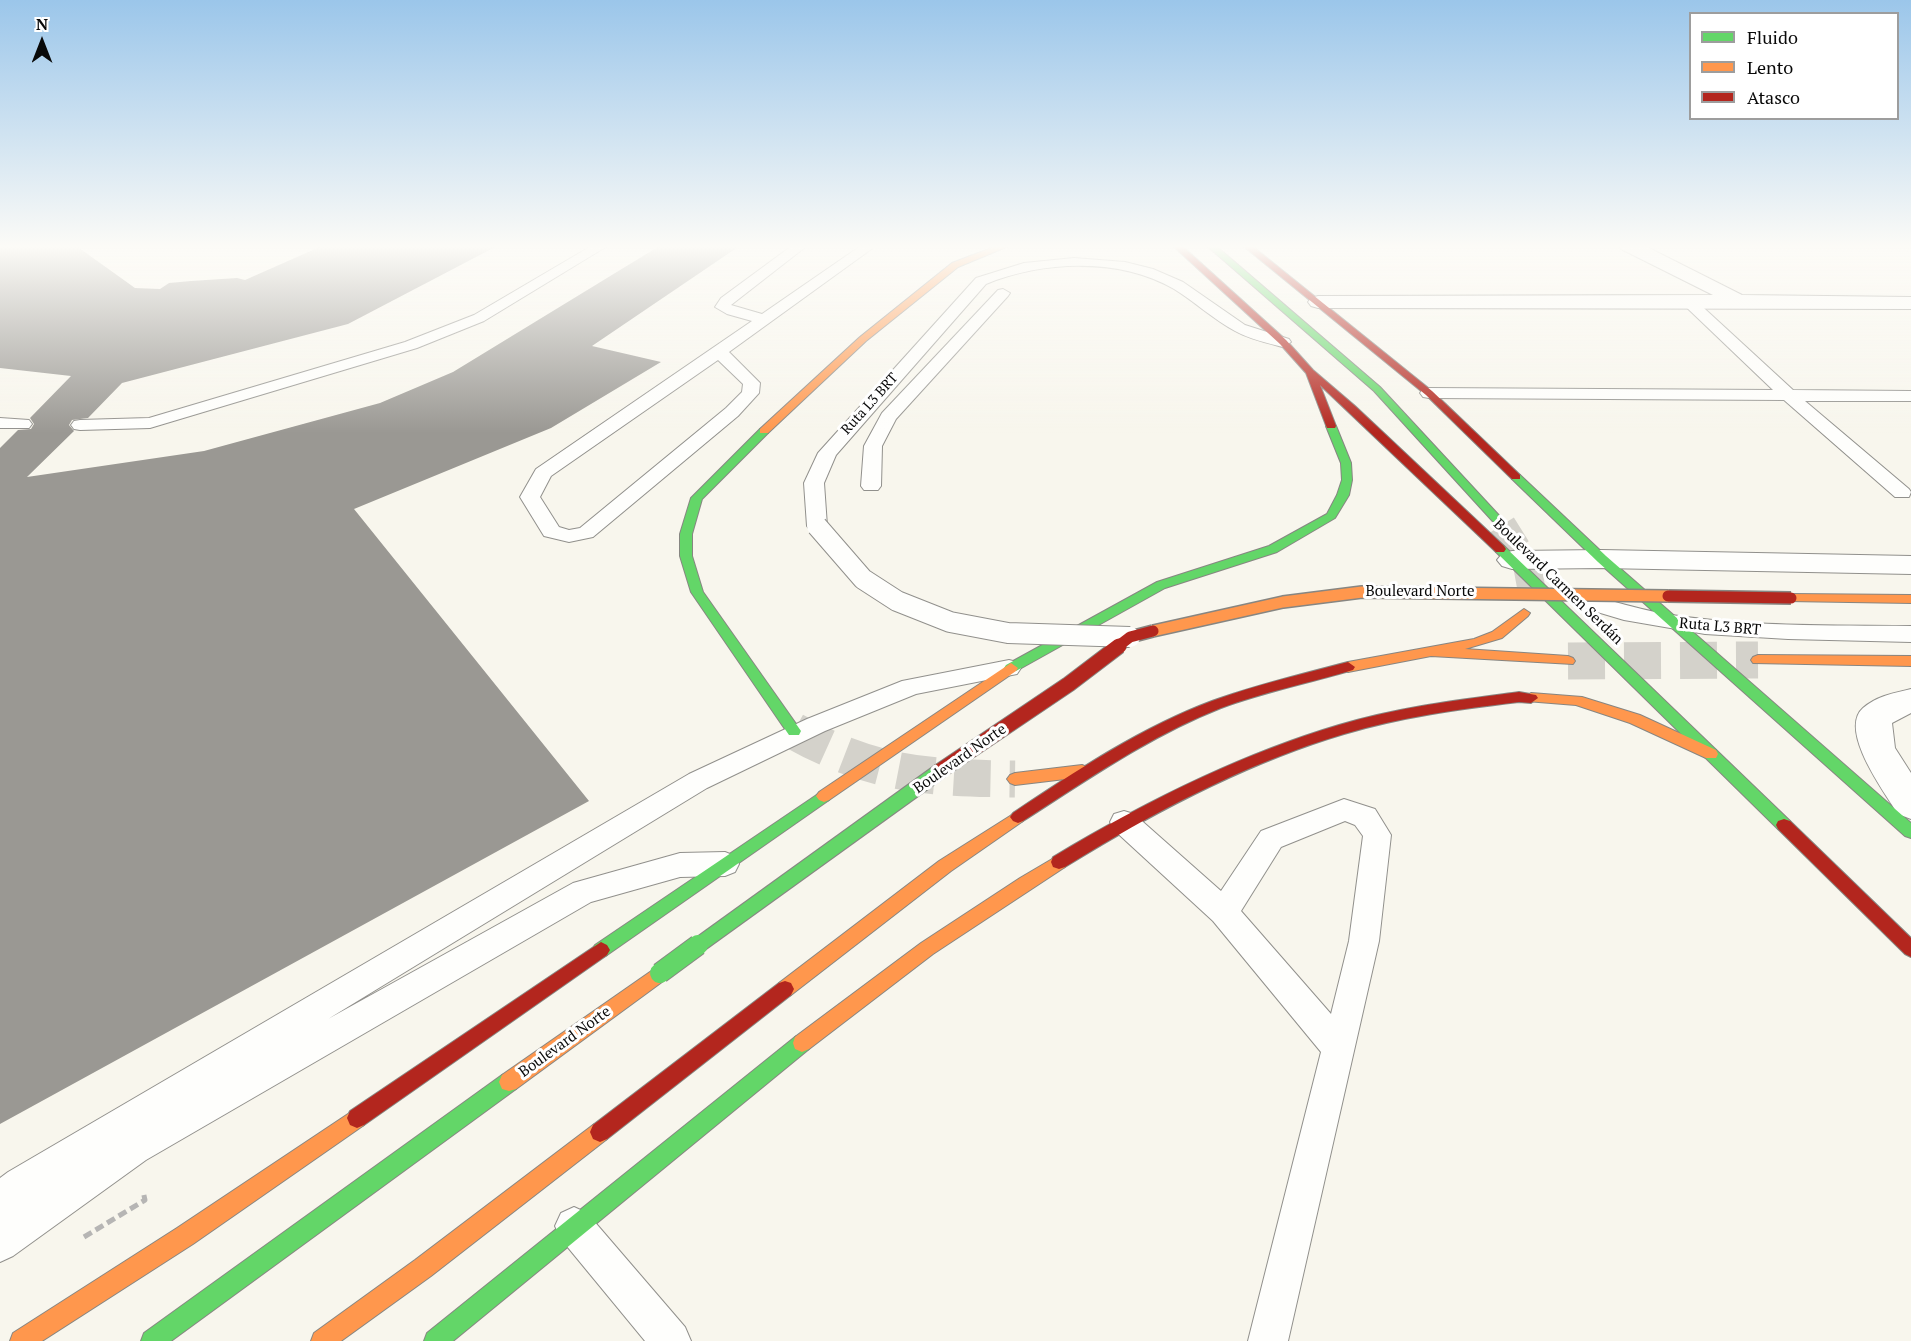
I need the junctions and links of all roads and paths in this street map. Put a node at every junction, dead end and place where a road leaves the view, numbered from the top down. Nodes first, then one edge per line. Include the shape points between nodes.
1 (497, 308) edge
2 (724, 308) edge
3 (783, 308) edge
4 (902, 308) edge
5 (957, 308) edge
6 (989, 308) edge
7 (1211, 308) edge
8 (1245, 308) edge
9 (1283, 308) edge
10 (1325, 308) edge
11 (1695, 308) edge
12 (766, 320) junction
13 (1283, 342) junction
14 (718, 351) junction
15 (1310, 372) junction
16 (1429, 393) junction
17 (1788, 394) junction
18 (1911, 396) edge
19 (0, 423) edge
20 (23, 424) dead end
21 (80, 425) dead end
22 (871, 486) dead end
23 (1902, 493) dead end
24 (1502, 525) tunnel mouth
25 (1602, 559) junction
26 (1512, 560) junction
27 (1911, 566) edge
28 (1534, 584) junction
29 (1911, 599) edge
30 (1524, 613) dead end
31 (1672, 623) junction
32 (1911, 634) edge
33 (1130, 637) junction
34 (1426, 651) junction
35 (1758, 660) tunnel mouth
36 (1568, 661) tunnel mouth
37 (1911, 662) edge
38 (1011, 668) junction
39 (1911, 701) edge
40 (794, 731) tunnel mouth
41 (1711, 754) junction
42 (1090, 770) junction
43 (1015, 780) tunnel mouth
44 (1911, 804) edge
45 (1124, 822) junction
46 (1911, 832) edge
47 (727, 864) junction
48 (1224, 912) junction
49 (1911, 949) edge
50 (1339, 1048) junction
51 (0, 1202) edge
52 (574, 1226) junction
53 (0, 1243) edge
54 (21, 1341) edge
55 (152, 1341) edge
56 (322, 1341) edge
57 (435, 1341) edge
58 (671, 1341) edge
59 (1268, 1341) edge

1 - 21 lane via 411,345 150,423
2 - 12 lane
3 - 12 lane
4 - 40 main road via 863,339 697,498 686,528 684,544 697,592
5 - 33 lane, Ruta L3 BRT, bridge via 827,453 814,483 817,526 863,579 897,600 950,622 1008,633
6 - 22 lane via 888,417 873,446
7 - 13 lane, Ruta L3 BRT, bridge via 1241,329
8 - 13 main road, Boulevard Carmen Serdán
9 - 24 main road via 1377,389
10 - 16 main road
11 - 17 lane
12 - 14 lane
13 - 15 main road, Boulevard Carmen Serdán
14 - 14 lane via 752,383 750,393 586,533 568,536 551,532 530,497 543,473
15 - 26 main road, Boulevard Carmen Serdán
15 - 38 main road via 1346,463 1343,495 1331,516 1273,549 1161,585
16 - 17 lane
16 - 25 main road
17 - 18 lane
17 - 23 lane
19 - 20 lane
25 - 26 street
25 - 27 street
25 - 31 main road
26 - 28 main road, Boulevard Carmen Serdán
28 - 31 lane, Ruta L3 BRT via 1588,603
28 - 41 main road, Boulevard Carmen Serdán
29 - 33 main road, Boulevard Norte, bridge via 1350,592 1275,602
30 - 34 main road via 1497,635 1453,648
31 - 32 lane, Ruta L3 BRT via 1757,630
31 - 46 main road
33 - 55 main road, Boulevard Norte, bridge
34 - 36 main road
34 - 42 main road via 1320,673 1217,705 1162,729
35 - 37 main road
38 - 47 main road
38 - 51 lane via 911,687 816,725 698,781 21,1185
39 - 44 street via 1894,705 1874,718 1877,749
41 - 45 main road via 1635,719 1577,700 1519,697 1433,708 1342,729 1258,758
41 - 49 main road, Boulevard Carmen Serdán
42 - 43 main road
42 - 56 main road via 945,866
45 - 48 lane
45 - 52 main road via 997,900 870,988
47 - 53 lane via 680,865 583,892 133,1147
47 - 54 main road via 185,1236
48 - 50 lane
48 - 50 lane via 1270,839 1344,810 1365,817 1377,835 1364,941
50 - 59 lane
52 - 57 main road
52 - 58 lane

